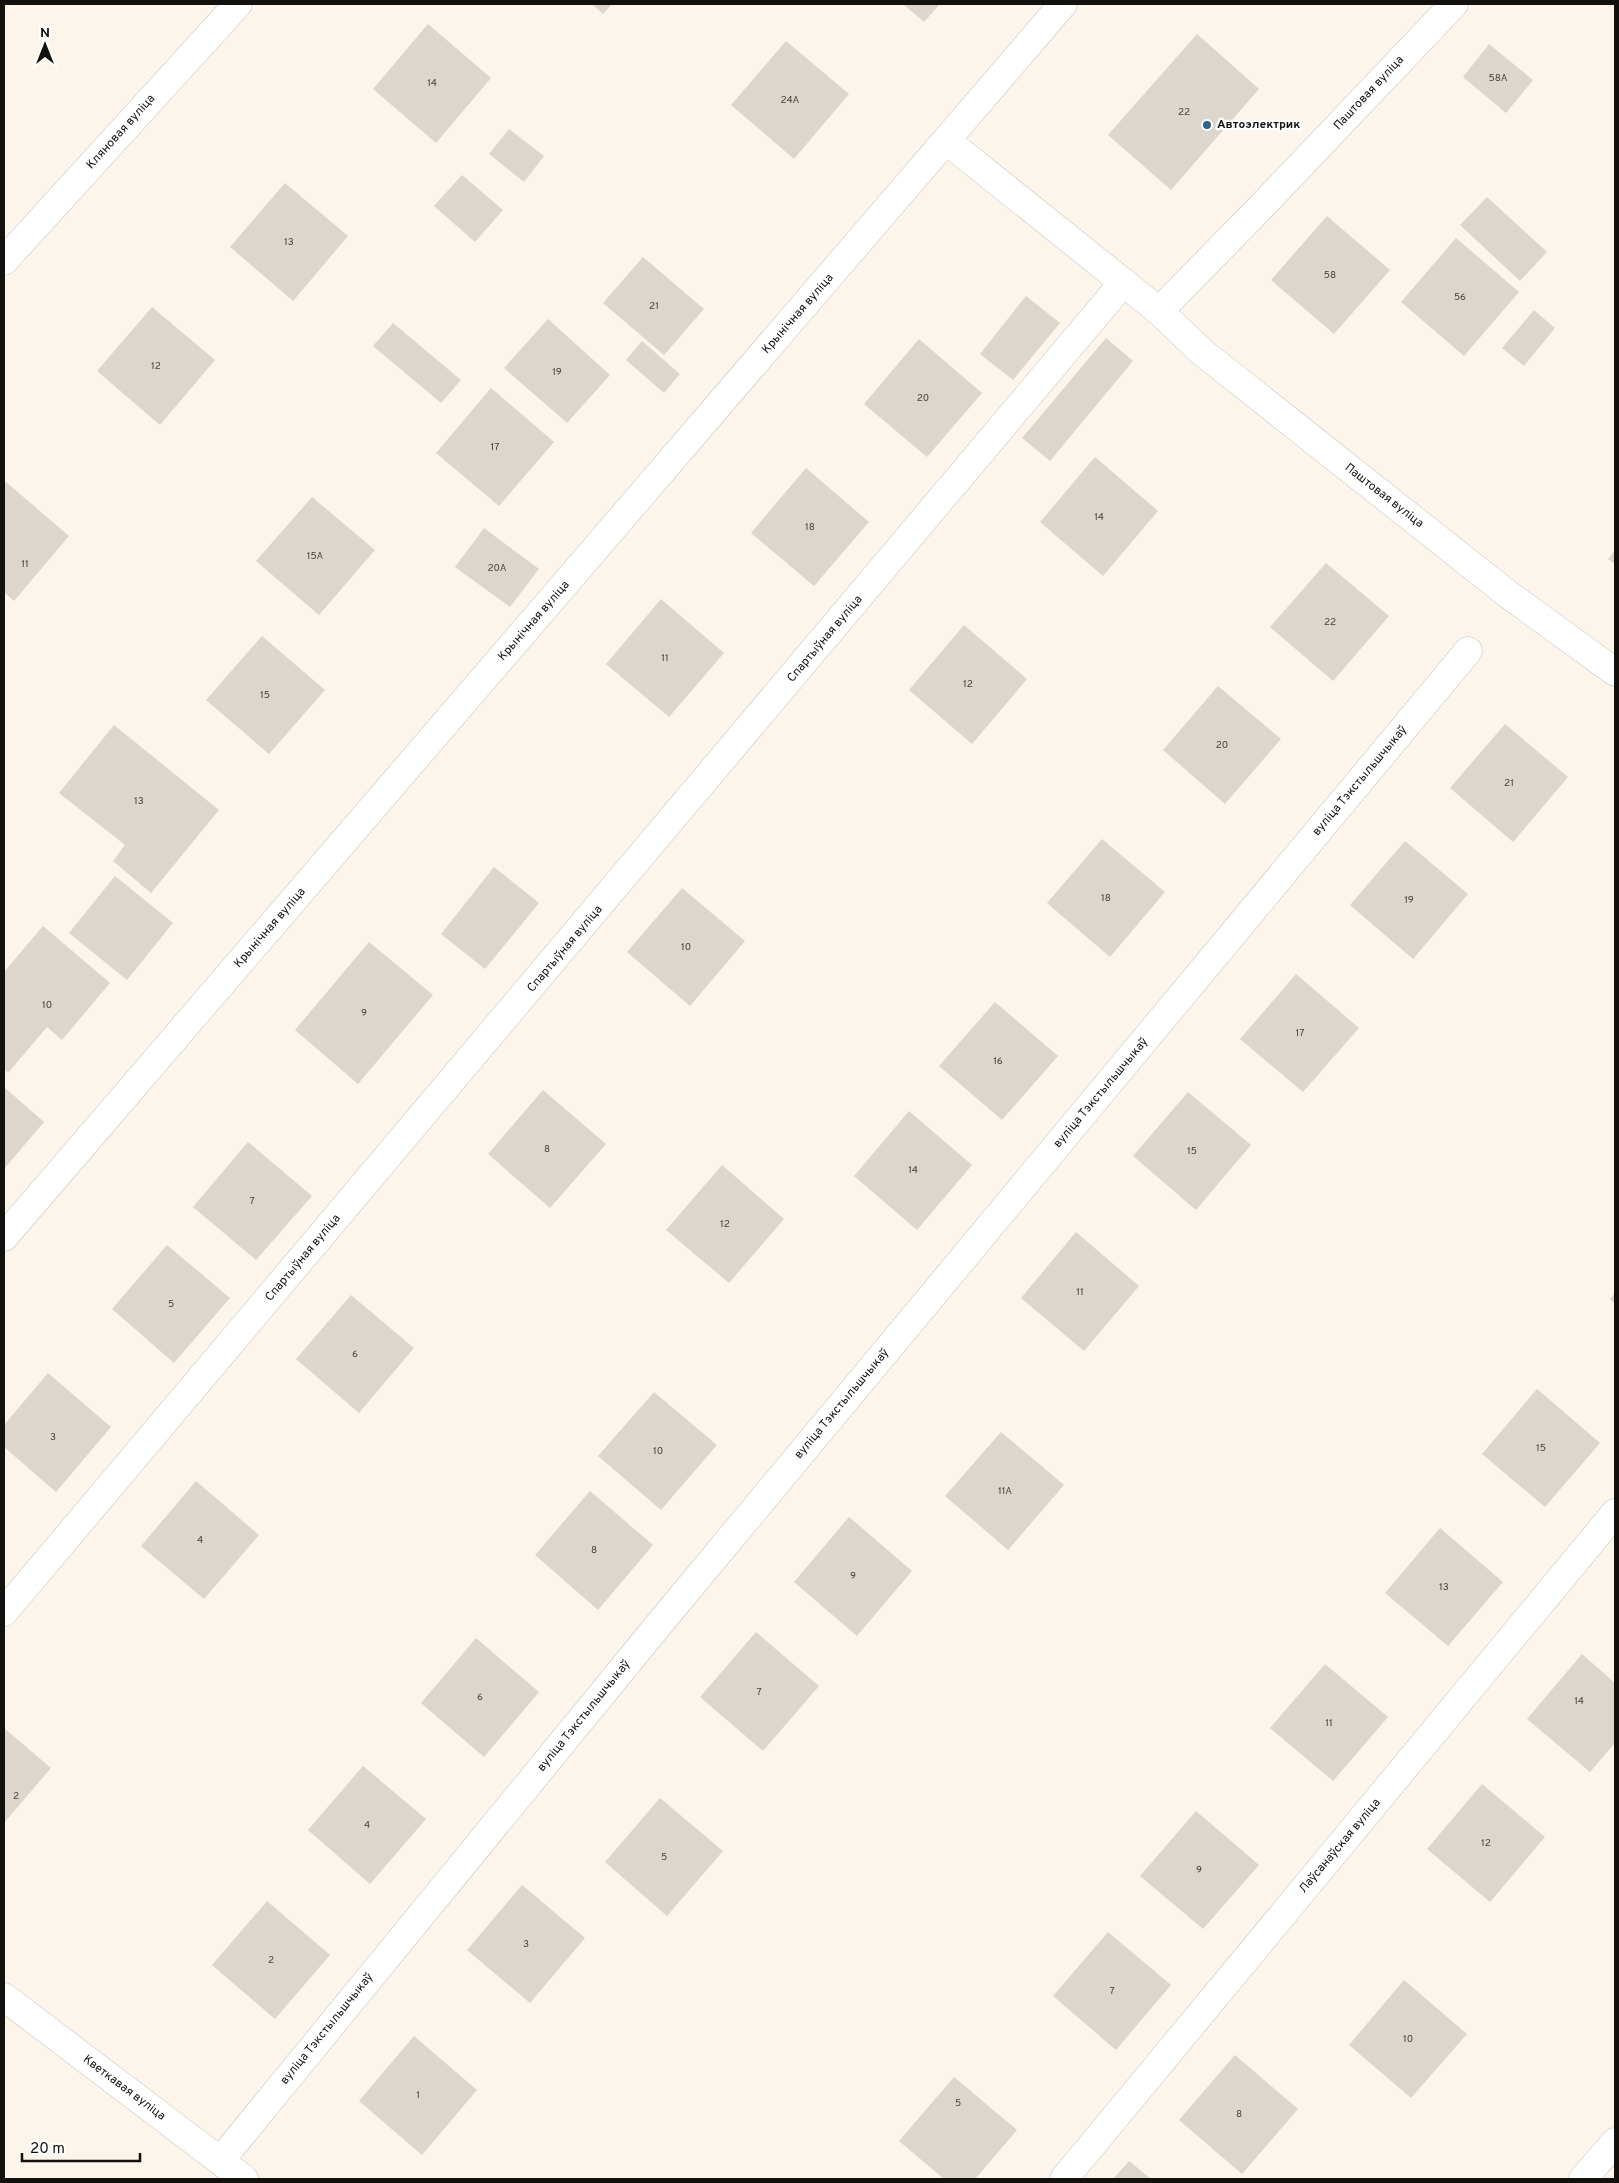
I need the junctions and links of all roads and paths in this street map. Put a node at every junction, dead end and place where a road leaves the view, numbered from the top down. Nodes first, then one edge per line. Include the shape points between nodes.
1 (238, 4) edge
2 (1063, 4) edge
3 (1454, 4) edge
4 (947, 141) junction
5 (4, 261) edge
6 (1123, 283) junction
7 (1159, 311) junction
8 (1468, 651) dead end
9 (1615, 672) edge
10 (4, 1237) edge
11 (1615, 1513) edge
12 (4, 1612) edge
13 (4, 1997) edge
14 (1615, 2142) edge
15 (220, 2161) junction
16 (1589, 2177) edge
17 (244, 2179) edge
18 (1064, 2179) edge

1 - 5 street, Кляновая вуліца
2 - 4 street, Крынічная вуліца
3 - 7 street, Паштовая вуліца
4 - 6 street, Паштовая вуліца
4 - 10 street, Крынічная вуліца
6 - 7 street, Паштовая вуліца
6 - 12 street, Спартыўная вуліца
7 - 9 street, Паштовая вуліца via 1202,352 1509,595
8 - 15 street, вуліца Тэкстыльшчыкаў via 671,1609
11 - 18 street, Лаўсанаўская вуліца
13 - 15 street, Кветкавая вуліца
14 - 16 street
15 - 17 street, Кветкавая вуліца

